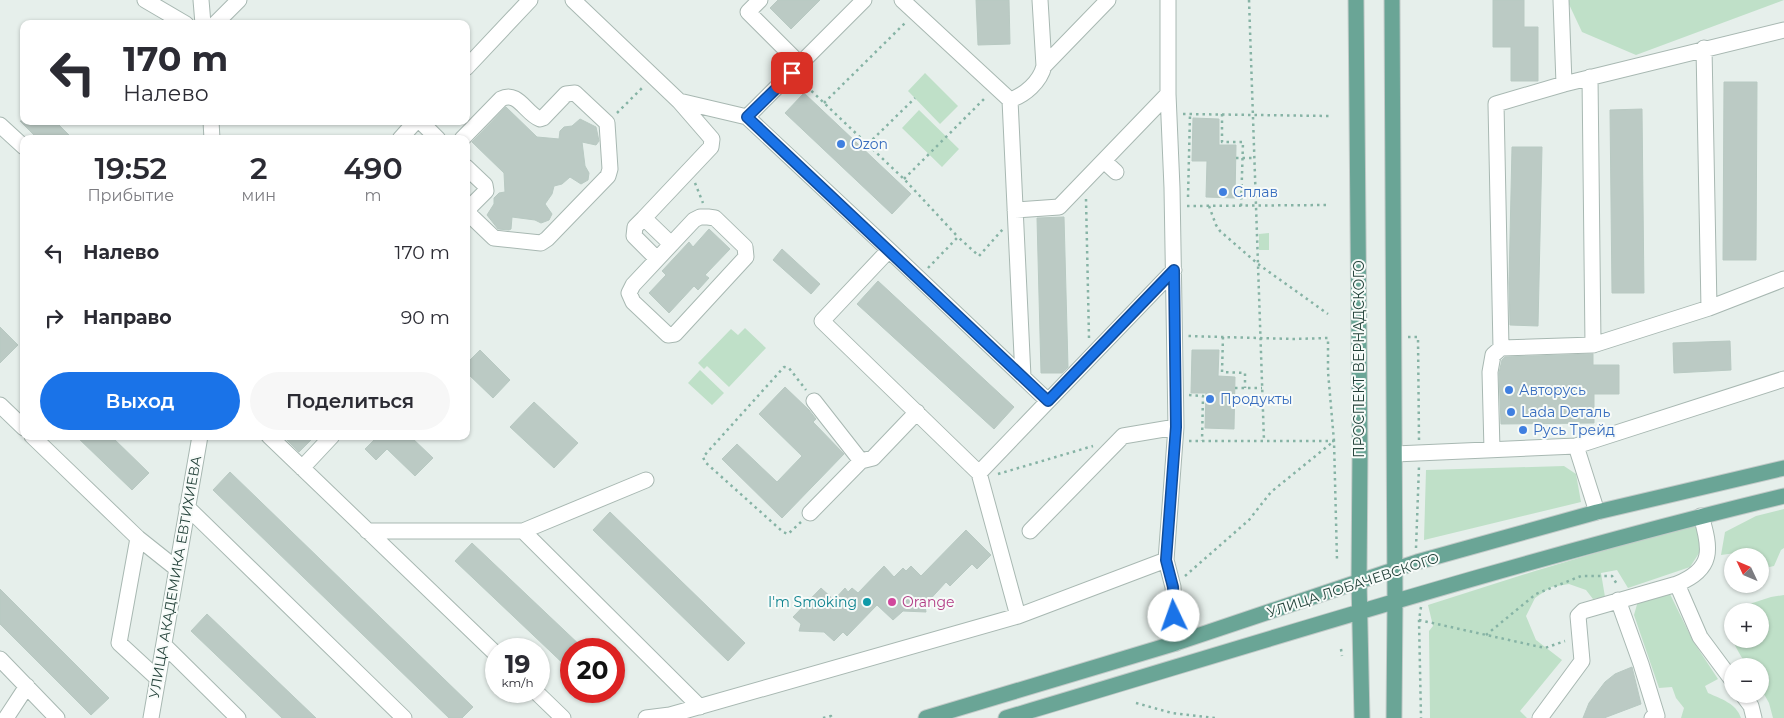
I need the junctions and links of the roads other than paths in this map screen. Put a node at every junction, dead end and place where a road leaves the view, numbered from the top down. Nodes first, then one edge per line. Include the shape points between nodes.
1 (145, 0) edge
2 (201, 0) edge
3 (239, 0) edge
4 (530, 0) edge
5 (573, 0) edge
6 (760, 0) edge
7 (864, 0) edge
8 (902, 0) edge
9 (1040, 0) edge
10 (1108, 0) edge
11 (1168, 0) edge
12 (1356, 0) edge
13 (1392, 0) edge
14 (1561, 0) edge
15 (179, 20) edge
16 (203, 20) edge
17 (219, 20) edge
18 (1784, 30) edge
19 (1704, 48) junction
20 (470, 64) edge
21 (1044, 66) junction
22 (796, 68) junction
23 (1590, 77) junction
24 (1564, 84) junction
25 (1168, 94) junction
26 (1010, 100) junction
27 (678, 101) junction
28 (747, 117) junction
29 (0, 125) edge
30 (414, 125) edge
31 (422, 125) edge
32 (404, 135) edge
33 (434, 135) edge
34 (466, 135) edge
35 (20, 143) edge
36 (1104, 161) junction
37 (470, 170) edge
38 (1116, 172) dead end
39 (470, 207) edge
40 (1016, 212) junction
41 (470, 214) edge
42 (644, 218) junction
43 (671, 244) junction
44 (889, 250) junction
45 (657, 259) junction
46 (1174, 270) junction
47 (1784, 278) edge
48 (1709, 308) junction
49 (1593, 345) junction
50 (1501, 348) junction
51 (1023, 377) junction
52 (1784, 379) edge
53 (814, 401) road end
54 (1048, 401) junction
55 (0, 405) edge
56 (917, 412) junction
57 (20, 424) edge
58 (1176, 434) junction
59 (36, 440) edge
60 (199, 440) edge
61 (273, 440) edge
62 (328, 440) edge
63 (1576, 446) junction
64 (1492, 450) junction
65 (1394, 454) junction
66 (860, 461) junction
67 (302, 468) junction
68 (1784, 468) edge
69 (986, 474) junction
70 (646, 480) dead end
71 (1784, 496) edge
72 (187, 507) junction
73 (1597, 512) junction
74 (810, 513) road end
75 (1701, 516) junction
76 (367, 530) junction
77 (523, 531) junction
78 (1030, 532) dead end
79 (138, 538) junction
80 (1166, 560) junction
81 (177, 569) junction
82 (1394, 570) junction
83 (1359, 581) junction
84 (1677, 584) junction
85 (1619, 596) junction
86 (1396, 602) junction
87 (1360, 613) junction
88 (1018, 616) junction
89 (485, 643) edge
90 (1176, 643) junction
91 (164, 646) junction
92 (0, 659) edge
93 (1724, 669) edge
94 (158, 679) junction
95 (27, 686) junction
96 (547, 703) edge
97 (1749, 703) edge
98 (700, 707) junction
99 (6, 718) edge
100 (56, 718) edge
101 (151, 718) edge
102 (238, 718) edge
103 (404, 718) edge
104 (563, 718) edge
105 (646, 718) edge
106 (926, 718) edge
107 (1006, 718) edge
108 (1362, 718) edge
109 (1394, 718) edge
110 (1540, 718) edge
111 (1652, 718) edge
112 (1754, 718) edge

1 - 15 street
2 - 16 street
3 - 17 street
4 - 20 street
5 - 27 street
6 - 22 street via 748,12
7 - 22 street
8 - 26 street
9 - 21 street
10 - 21 street
11 - 25 street
12 - 83 main road, ПРОСПЕКТ ВЕРНАДСКОГО
13 - 65 main road
14 - 24 street
18 - 19 street
19 - 23 street
19 - 48 street
21 - 26 street via 1041,76 1021,96
22 - 28 street
23 - 24 street
23 - 49 street
24 - 50 street via 1496,104
25 - 36 street
25 - 46 street via 1180,206
26 - 40 street
27 - 28 street
27 - 42 street via 710,136 712,147
28 - 44 street
29 - 35 street
30 - 32 street
31 - 33 street
34 - 41 street via 506,96 516,99 540,119 571,92 607,123 610,169 608,176 541,243 497,239
36 - 38 street
36 - 40 street via 1059,206
37 - 39 street via 486,189
40 - 51 street
42 - 43 street
42 - 45 street via 635,227 634,236
43 - 45 street
43 - 45 street via 694,220 708,216 715,218 745,247 746,257 672,335 665,333 630,298 633,285
44 - 51 street
44 - 56 street via 822,320
46 - 54 street
46 - 58 street
47 - 48 street
48 - 49 street
49 - 50 street
50 - 64 street via 1494,355 1490,372
51 - 54 street
52 - 63 street
53 - 66 street
54 - 69 street
55 - 57 street
56 - 66 street via 873,458
56 - 69 street
58 - 78 street via 1123,436
58 - 80 street
59 - 79 street
60 - 72 street, УЛИЦА АКАДЕМИКА ЕВТИХИЕВА
61 - 67 street
62 - 67 street
63 - 64 street
63 - 73 street
64 - 65 street
65 - 82 main road
66 - 74 street
67 - 76 street
68 - 73 main road, УЛИЦА ЛОБАЧЕВСКОГО
69 - 88 street
70 - 77 street
71 - 75 main road, УЛИЦА ЛОБАЧЕВСКОГО
72 - 81 street, УЛИЦА АКАДЕМИКА ЕВТИХИЕВА
72 - 103 street
73 - 82 main road, УЛИЦА ЛОБАЧЕВСКОГО
75 - 84 street via 1708,537 1707,560 1696,573
75 - 86 main road, УЛИЦА ЛОБАЧЕВСКОГО
76 - 77 street
76 - 89 street
77 - 98 street
79 - 81 street
79 - 94 street via 119,643
80 - 88 street
80 - 90 street via 1173,587
81 - 91 street, УЛИЦА АКАДЕМИКА ЕВТИХИЕВА
82 - 83 main road, УЛИЦА ЛОБАЧЕВСКОГО
82 - 86 main road
83 - 87 main road, ПРОСПЕКТ ВЕРНАДСКОГО
83 - 90 main road, УЛИЦА ЛОБАЧЕВСКОГО
84 - 85 street
84 - 93 street via 1700,637
85 - 110 street via 1578,616 1582,661
85 - 111 street via 1657,716
86 - 87 main road, УЛИЦА ЛОБАЧЕВСКОГО
86 - 109 main road
87 - 107 main road, УЛИЦА ЛОБАЧЕВСКОГО
87 - 108 main road, ПРОСПЕКТ ВЕРНАДСКОГО
88 - 98 street
90 - 106 main road, УЛИЦА ЛОБАЧЕВСКОГО
91 - 94 street, УЛИЦА АКАДЕМИКА ЕВТИХИЕВА
91 - 102 street
92 - 95 street
94 - 101 street, УЛИЦА АКАДЕМИКА ЕВТИХИЕВА
95 - 99 street
95 - 100 street
96 - 104 street
97 - 112 street
98 - 105 street

